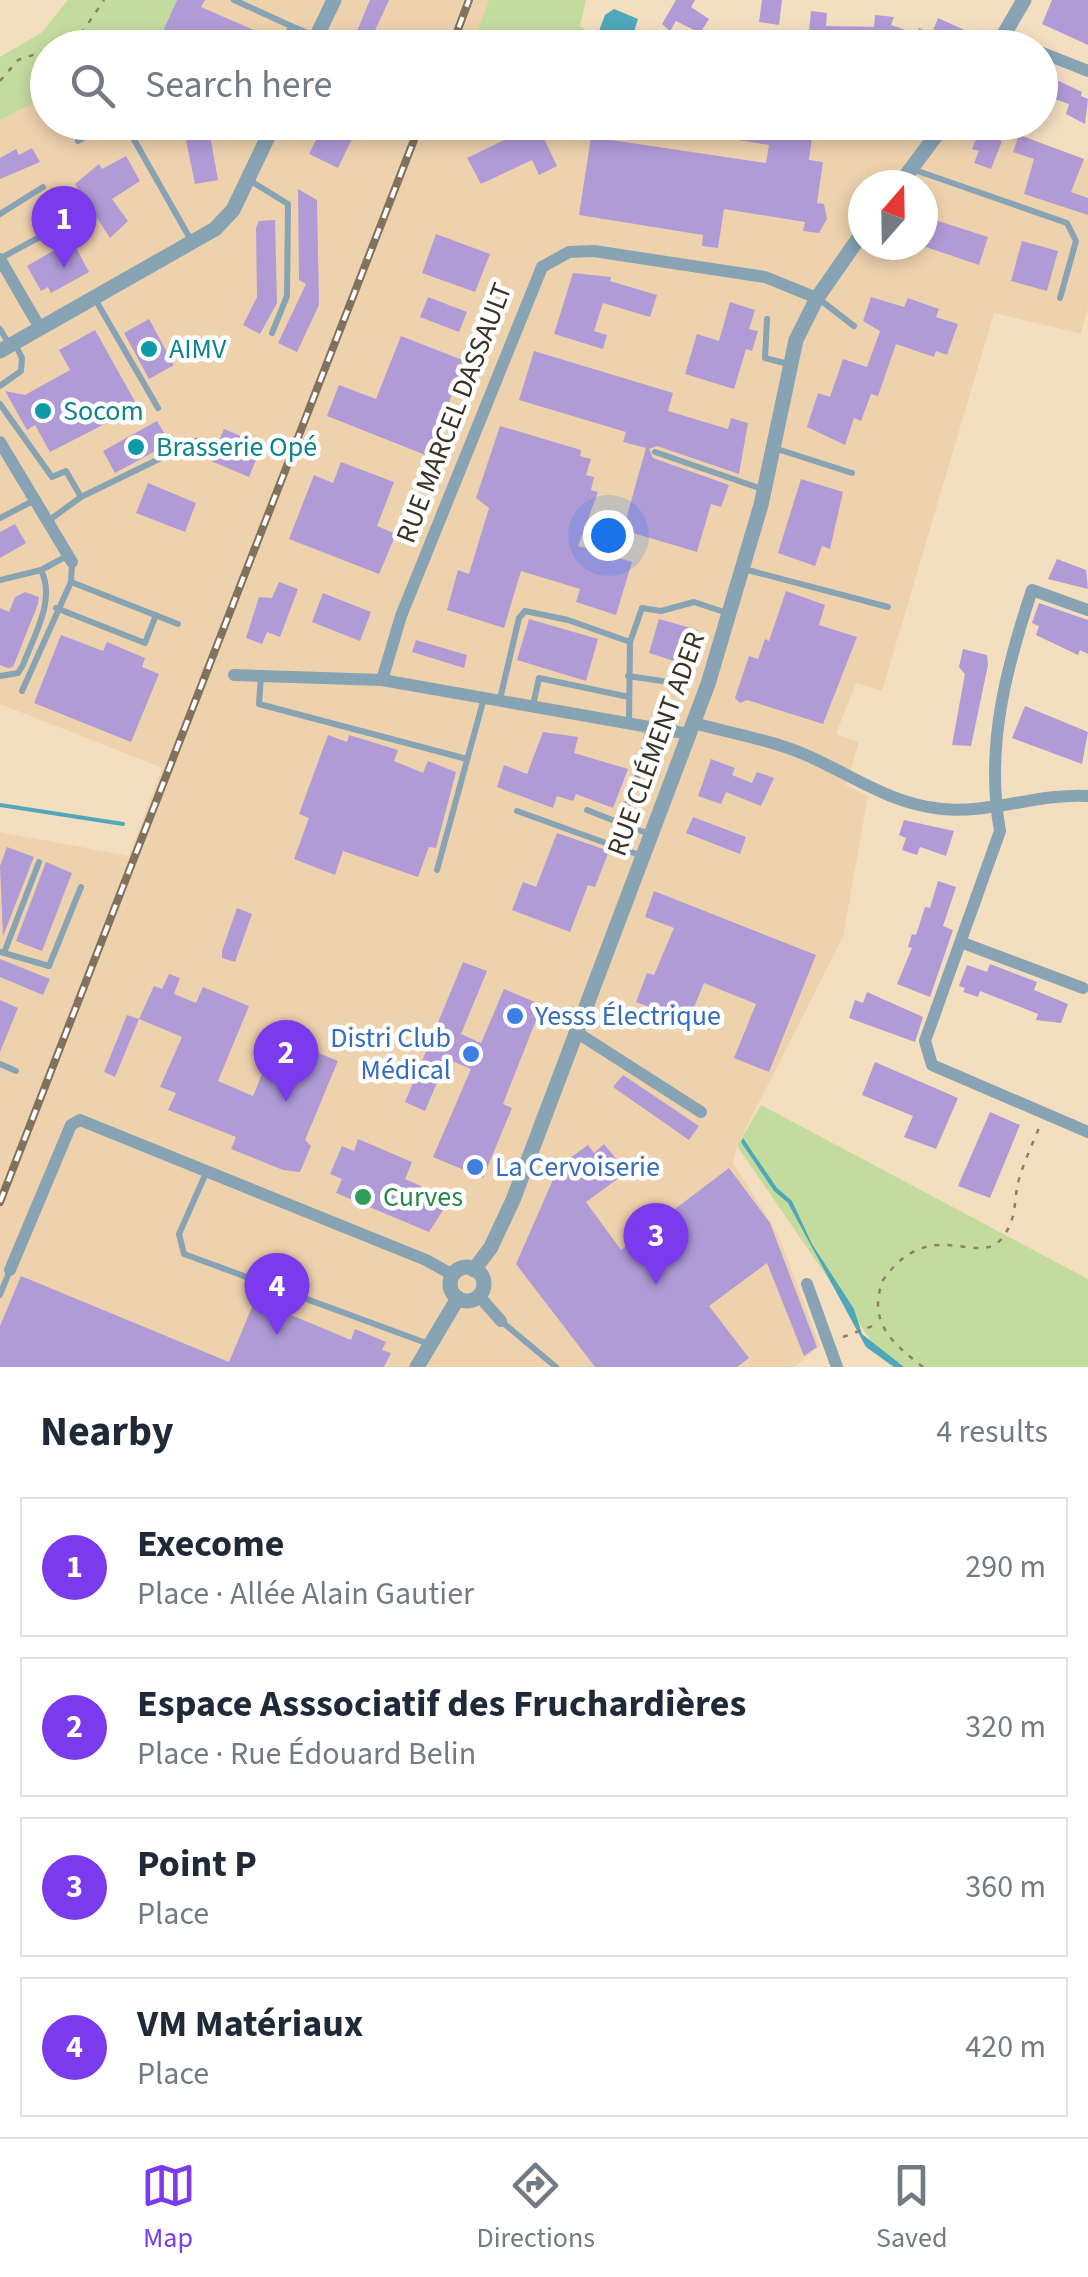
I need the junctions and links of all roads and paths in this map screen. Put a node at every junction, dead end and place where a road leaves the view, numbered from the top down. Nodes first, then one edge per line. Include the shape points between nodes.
1 (104, 0) edge
2 (234, 0) edge
3 (334, 0) edge
4 (1024, 0) edge
5 (291, 26) junction
6 (85, 30) edge
7 (289, 30) edge
8 (297, 30) edge
9 (320, 30) edge
10 (1006, 30) edge
11 (30, 56) edge
12 (1058, 59) edge
13 (1088, 71) edge
14 (0, 81) edge
15 (134, 140) edge
16 (267, 140) edge
17 (933, 140) edge
18 (911, 169) joint
19 (248, 180) junction
20 (43, 187) dead end
21 (0, 214) edge
22 (58, 227) dead end
23 (193, 243) junction
24 (848, 254) edge
25 (0, 259) edge
26 (94, 298) junction
27 (817, 298) junction
28 (1060, 298) dead end
29 (767, 319) dead end
30 (854, 326) dead end
31 (40, 328) junction
32 (0, 329) edge
33 (272, 332) dead end
34 (8, 346) edge
35 (788, 364) junction
36 (0, 386) edge
37 (0, 404) edge
38 (158, 408) dead end
39 (196, 440) dead end
40 (0, 442) edge
41 (774, 448) junction
42 (654, 452) dead end
43 (6, 466) edge
44 (852, 472) dead end
45 (765, 490) junction
46 (81, 497) junction
47 (33, 501) junction
48 (0, 518) edge
49 (46, 523) junction
50 (70, 559) junction
51 (41, 570) junction
52 (744, 570) junction
53 (0, 580) edge
54 (71, 582) junction
55 (888, 607) dead end
56 (56, 608) junction
57 (1088, 610) edge
58 (730, 614) junction
59 (156, 615) junction
60 (178, 624) dead end
61 (630, 642) junction
62 (234, 675) dead end
63 (261, 675) junction
64 (0, 676) edge
65 (628, 676) junction
66 (382, 680) junction
67 (669, 682) dead end
68 (22, 692) dead end
69 (484, 696) junction
70 (629, 697) junction
71 (500, 700) junction
72 (533, 705) junction
73 (630, 722) junction
74 (650, 726) junction
75 (692, 729) junction
76 (467, 759) junction
77 (1088, 796) edge
78 (996, 806) junction
79 (587, 810) dead end
80 (517, 811) dead end
81 (620, 823) junction
82 (650, 834) junction
83 (642, 856) junction
84 (39, 862) dead end
85 (438, 870) dead end
86 (81, 888) dead end
87 (963, 943) junction
88 (2, 953) edge
89 (1083, 988) dead end
90 (576, 1032) junction
91 (0, 1064) edge
92 (16, 1071) dead end
93 (701, 1112) dead end
94 (1044, 1113) junction
95 (1088, 1132) edge
96 (207, 1171) junction
97 (10, 1270) joint
98 (474, 1270) junction
99 (453, 1275) junction
100 (807, 1284) dead end
101 (0, 1294) edge
102 (478, 1296) junction
103 (458, 1298) junction
104 (501, 1321) joint
105 (879, 1323) junction
106 (852, 1334) dead end
107 (430, 1345) junction
108 (416, 1367) edge
109 (556, 1367) edge
110 (837, 1367) edge
111 (923, 1367) edge

1 - 6 path
2 - 5 lane
3 - 9 street
4 - 10 street
5 - 7 lane
5 - 8 lane
11 - 14 path
12 - 13 street
15 - 23 lane
16 - 19 street
17 - 18 street
18 - 28 lane via 1066,223 1076,241
19 - 23 street via 233,210
19 - 33 lane via 288,204 287,296
20 - 21 lane
22 - 25 lane
23 - 26 street
24 - 27 street, RUE CLÉMENT ADER
25 - 31 street
26 - 31 street
26 - 38 lane
27 - 30 lane
27 - 35 street, RUE CLÉMENT ADER
27 - 66 street, RUE MARCEL DASSAULT via 765,278 585,250 542,267 401,616
29 - 35 lane via 765,358
31 - 34 street
32 - 34 lane
34 - 36 lane via 24,365
35 - 41 street, RUE CLÉMENT ADER
37 - 46 lane via 52,477 66,472
39 - 46 lane
40 - 43 street
41 - 44 lane
41 - 45 street, RUE CLÉMENT ADER
42 - 45 lane
43 - 47 street
45 - 52 street, RUE CLÉMENT ADER
46 - 49 lane
47 - 48 lane
47 - 49 street
49 - 50 street
50 - 51 lane
50 - 54 lane
51 - 53 lane
51 - 64 lane via 47,600 23,665 18,673
52 - 55 lane
52 - 58 street, RUE CLÉMENT ADER
54 - 56 lane
54 - 59 lane
56 - 59 lane via 145,643
56 - 68 lane
57 - 78 street via 1032,590 1000,703
58 - 61 lane via 694,602 642,608
58 - 75 street, RUE CLÉMENT ADER
59 - 60 lane
61 - 65 lane
61 - 71 lane via 525,611
62 - 63 street
63 - 66 street
63 - 76 lane via 259,704
65 - 67 lane
65 - 70 lane
66 - 69 street
69 - 71 street
69 - 76 lane
70 - 72 lane via 539,678
70 - 73 lane
71 - 72 street
72 - 73 street
73 - 74 street
74 - 75 street
74 - 81 lane
75 - 78 street via 804,754 912,804 946,810
75 - 82 street, RUE CLÉMENT ADER
76 - 85 lane
77 - 78 street
78 - 87 street via 1000,832
79 - 81 lane
80 - 83 lane
81 - 82 lane
82 - 83 street, RUE CLÉMENT ADER
83 - 90 street, RUE CLÉMENT ADER
84 - 88 lane
86 - 88 lane via 50,966
87 - 89 street
87 - 94 street via 926,1042 932,1065
90 - 93 street
90 - 98 street, RUE CLÉMENT ADER via 513,1200
91 - 92 lane
94 - 95 street
94 - 105 path via 1018,1182 1017,1214 1000,1242 983,1250 922,1245 883,1280
96 - 97 street via 80,1120 71,1126
96 - 99 street
96 - 107 lane via 179,1234 184,1254
97 - 101 lane
98 - 99 street
98 - 102 street via 484,1282
99 - 103 street via 450,1288
100 - 110 street
102 - 103 street
102 - 104 street
103 - 107 street
104 - 109 lane
105 - 106 path
105 - 111 path via 890,1342
107 - 108 street

